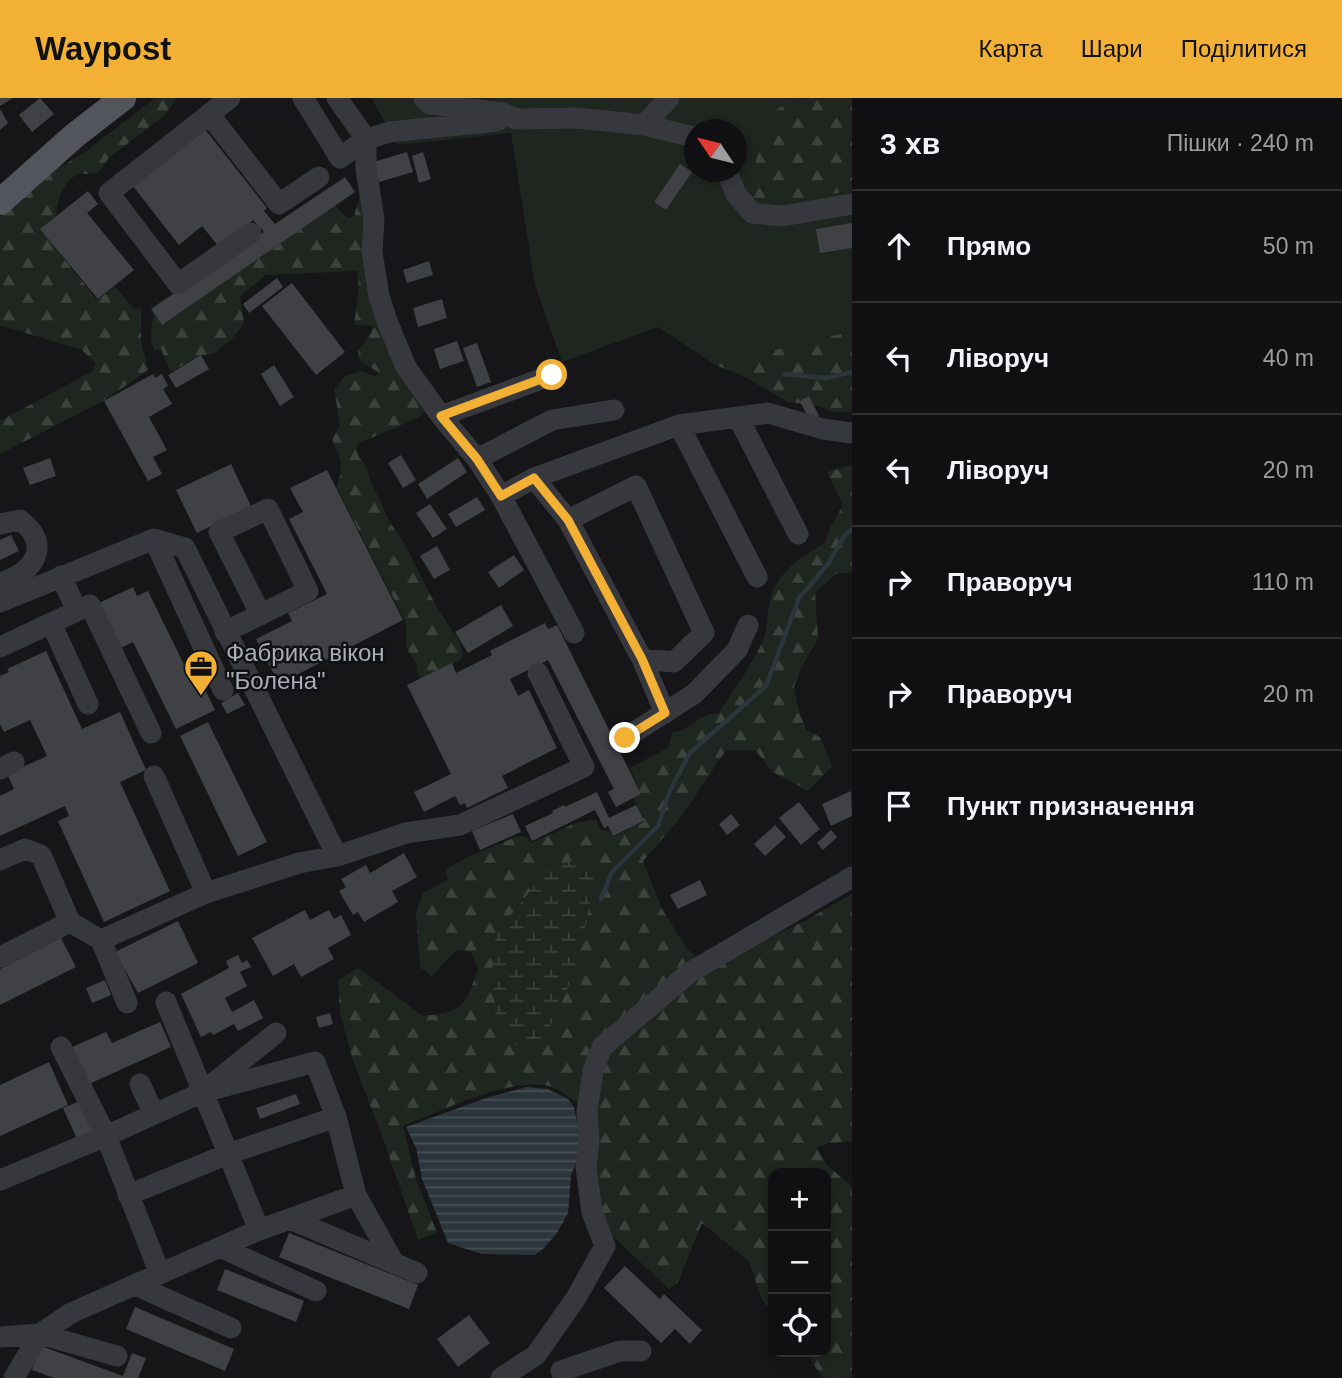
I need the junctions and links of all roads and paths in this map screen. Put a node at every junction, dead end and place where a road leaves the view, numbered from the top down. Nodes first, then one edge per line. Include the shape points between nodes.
1 (121, 98) edge
2 (230, 98) edge
3 (303, 98) edge
4 (337, 98) edge
5 (424, 98) edge
6 (670, 98) edge
7 (209, 114) junction
8 (516, 119) junction
9 (643, 125) junction
10 (684, 134) edge
11 (366, 139) junction
12 (319, 177) dead end
13 (731, 182) edge
14 (0, 202) edge
15 (852, 204) edge
16 (251, 233) dead end
17 (552, 375) dead end
18 (614, 410) dead end
19 (441, 416) junction
20 (738, 417) junction
21 (852, 419) edge
22 (679, 425) junction
23 (823, 429) junction
24 (852, 433) edge
25 (477, 459) junction
26 (534, 478) junction
27 (501, 496) junction
28 (568, 520) junction
29 (0, 524) edge
30 (798, 534) dead end
31 (154, 539) junction
32 (61, 576) junction
33 (757, 577) dead end
34 (0, 583) edge
35 (0, 602) edge
36 (77, 611) junction
37 (261, 615) junction
38 (51, 623) junction
39 (748, 625) dead end
40 (225, 632) junction
41 (575, 633) dead end
42 (0, 647) edge
43 (642, 659) junction
44 (538, 673) dead end
45 (223, 690) dead end
46 (88, 704) dead end
47 (665, 713) junction
48 (151, 733) dead end
49 (625, 738) dead end
50 (154, 776) dead end
51 (337, 856) junction
52 (0, 860) edge
53 (852, 877) edge
54 (206, 892) junction
55 (70, 922) junction
56 (101, 940) junction
57 (0, 957) edge
58 (166, 1002) dead end
59 (127, 1003) dead end
60 (276, 1033) dead end
61 (61, 1047) dead end
62 (140, 1084) dead end
63 (203, 1092) junction
64 (154, 1114) junction
65 (336, 1117) junction
66 (106, 1136) junction
67 (228, 1154) junction
68 (0, 1180) edge
69 (128, 1195) junction
70 (356, 1195) junction
71 (290, 1219) junction
72 (258, 1230) junction
73 (220, 1247) junction
74 (394, 1263) junction
75 (417, 1273) dead end
76 (160, 1274) junction
77 (135, 1285) junction
78 (317, 1291) dead end
79 (231, 1328) dead end
80 (40, 1334) junction
81 (0, 1337) edge
82 (641, 1351) dead end
83 (536, 1355) junction
84 (117, 1356) dead end
85 (0, 1370) edge
86 (568, 1374) edge
87 (3, 1378) edge
88 (15, 1378) edge
89 (501, 1378) edge

1 - 14 main road
2 - 7 street
3 - 11 street via 340,158
4 - 11 street
5 - 8 street via 430,104 502,113
6 - 9 street
7 - 12 street via 279,204
7 - 16 street via 109,193 178,284
8 - 9 street via 576,118
8 - 11 street via 390,132
9 - 10 street
11 - 19 street via 379,296 406,366
13 - 15 street via 752,213 782,216
17 - 19 street
18 - 25 street via 552,420
19 - 25 street
20 - 22 street
20 - 23 street via 768,413
20 - 30 street
21 - 23 street
22 - 26 street
22 - 33 street
23 - 24 street
25 - 27 street
26 - 27 street
26 - 28 street
27 - 41 street
28 - 43 street
28 - 43 street via 636,486 704,632 674,662
29 - 34 street via 20,520 38,540 37,554 27,569
31 - 32 street
31 - 40 street via 185,548
31 - 45 street
32 - 35 street
32 - 36 street
36 - 38 street
36 - 48 street via 90,605
37 - 37 street via 309,591 268,509 219,532
37 - 40 street
38 - 42 street
38 - 46 street
39 - 47 street via 737,650 694,694
40 - 51 street
43 - 47 street
44 - 51 street via 588,775 460,825 407,833
47 - 49 street
50 - 54 street
51 - 54 street
52 - 55 street via 25,849 41,855
53 - 83 street via 689,973 602,1047 587,1111 586,1167 592,1212 605,1246
54 - 56 street
55 - 56 street
55 - 57 street
56 - 59 street
58 - 63 street
60 - 63 street
61 - 66 street
62 - 64 street
63 - 64 street
63 - 65 street via 315,1062
63 - 67 street
64 - 66 street
65 - 67 street
65 - 70 street
66 - 68 street
66 - 69 street
67 - 69 street
67 - 72 street
69 - 76 street
70 - 71 street
70 - 74 street
71 - 72 street
71 - 74 street
72 - 73 street
73 - 76 street
73 - 78 street
74 - 75 street
76 - 77 street
77 - 79 street
77 - 80 street via 71,1313
80 - 81 street
80 - 84 street
80 - 88 street
82 - 86 street via 620,1351
83 - 86 street
83 - 89 street
85 - 87 street

